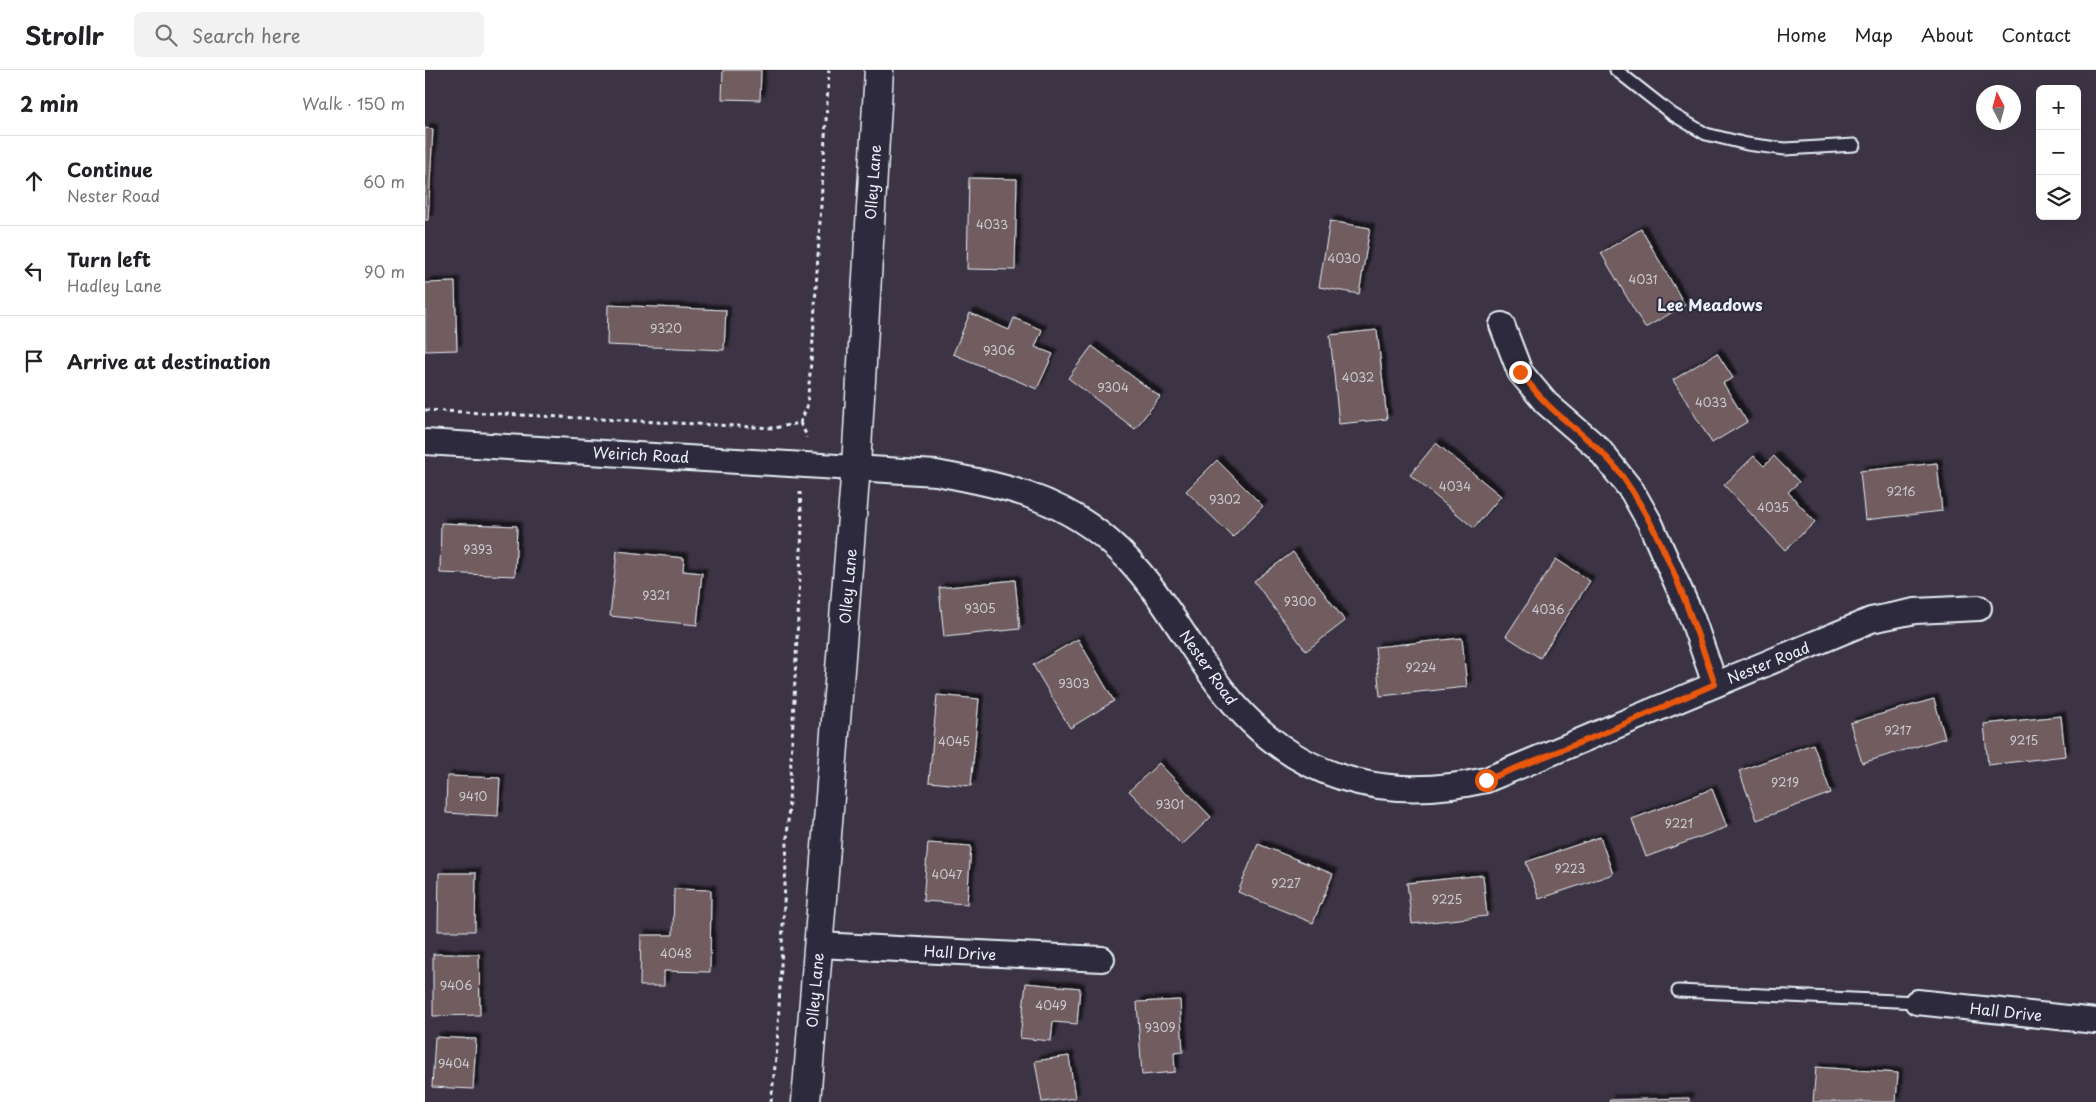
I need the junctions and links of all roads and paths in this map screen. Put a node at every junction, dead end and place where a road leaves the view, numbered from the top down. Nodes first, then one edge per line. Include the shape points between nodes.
1 (829, 70) edge
2 (879, 70) edge
3 (1616, 70) edge
4 (1854, 145) dead end
5 (1503, 325) dead end
6 (425, 410) edge
7 (799, 423) junction
8 (806, 434) dead end
9 (425, 442) edge
10 (856, 466) junction
11 (799, 490) dead end
12 (1979, 608) dead end
13 (1715, 684) junction
14 (818, 945) junction
15 (1102, 959) dead end
16 (1678, 991) dead end
17 (1917, 1002) joint
18 (2096, 1021) edge
19 (771, 1102) edge
20 (806, 1102) edge

1 - 7 path via 813,339 807,406
2 - 10 main road, Olley Lane
3 - 4 lane via 1672,114 1706,134 1785,149
5 - 13 street via 1520,372 1546,403 1598,448 1632,491 1650,523 1692,618
6 - 7 path via 774,428
7 - 8 path
9 - 10 street, Weirich Road
10 - 13 street, Nester Road via 936,473 1001,485 1029,494 1078,519 1120,551 1150,583 1221,688 1253,725 1302,761 1363,784 1422,790 1486,780
10 - 14 main road, Olley Lane
11 - 19 path via 801,567 777,1048
12 - 13 street, Nester Road via 1915,611 1871,620
14 - 15 street, Hall Drive
14 - 20 main road, Olley Lane
16 - 17 lane
17 - 18 street, Hall Drive

